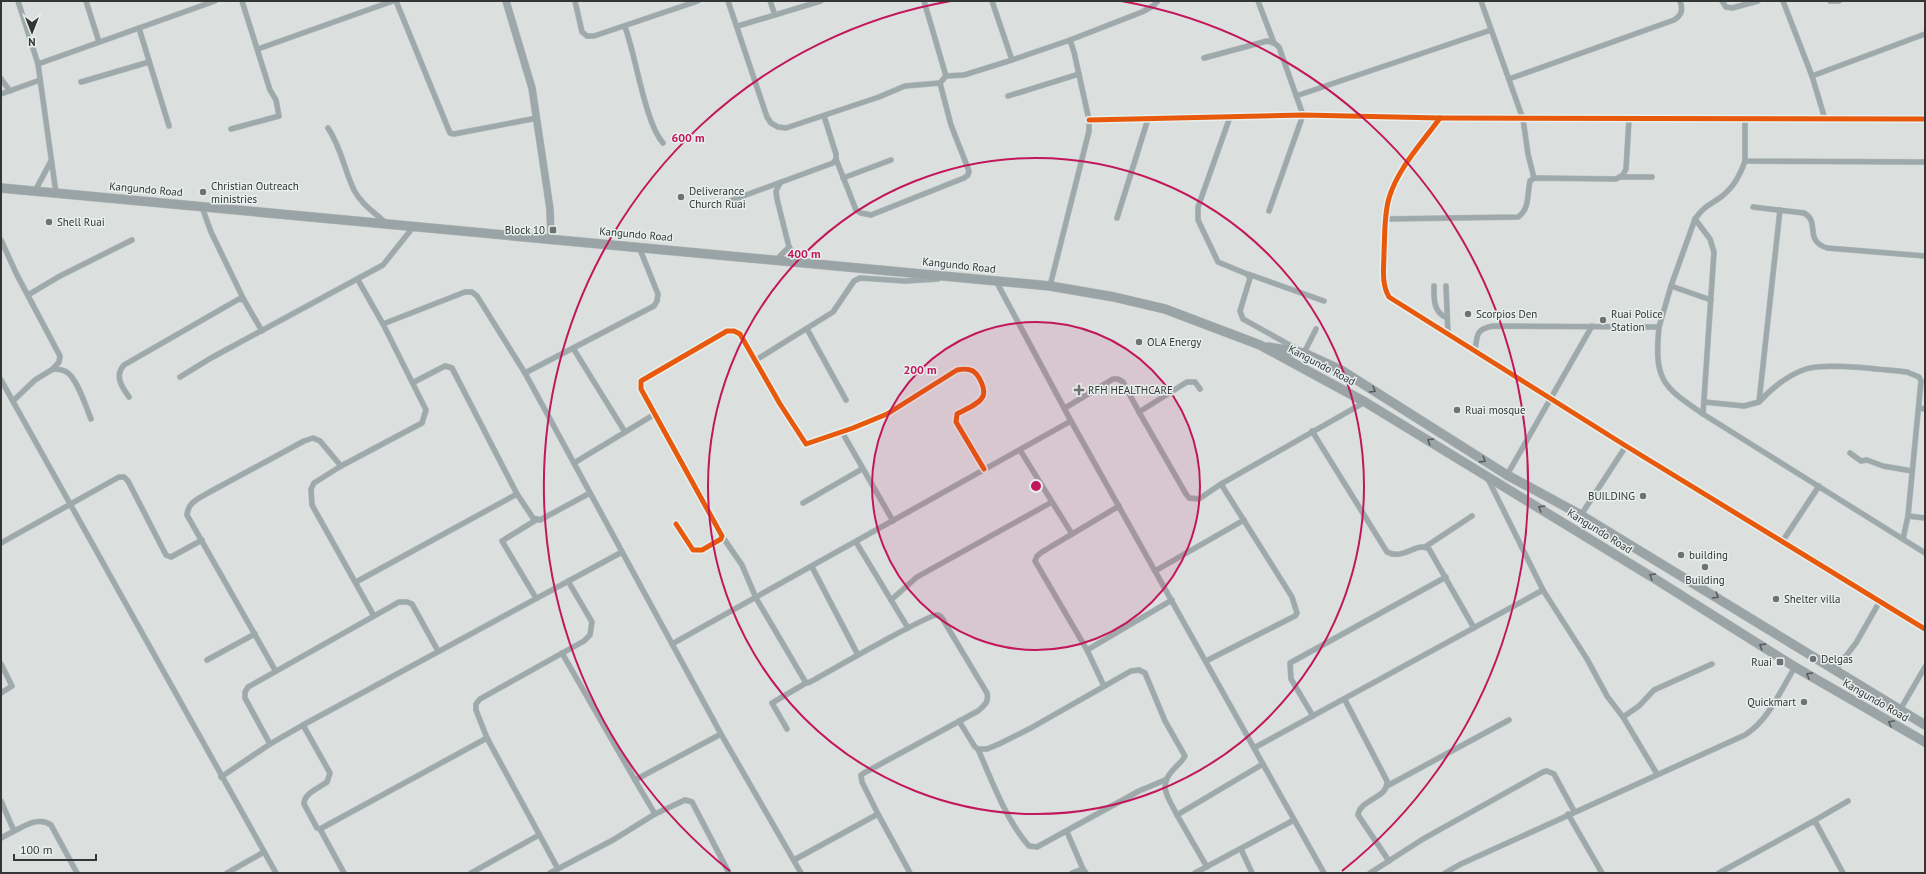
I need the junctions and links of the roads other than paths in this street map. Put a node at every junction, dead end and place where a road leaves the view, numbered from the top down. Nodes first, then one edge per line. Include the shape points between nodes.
1 (18, 1) edge
2 (86, 1) edge
3 (215, 1) edge
4 (242, 1) edge
5 (394, 1) edge
6 (507, 1) edge
7 (575, 1) edge
8 (698, 1) edge
9 (728, 1) edge
10 (770, 1) edge
11 (821, 1) edge
12 (924, 1) edge
13 (992, 1) edge
14 (1158, 1) edge
15 (1258, 1) edge
16 (1481, 1) edge
17 (1680, 1) edge
18 (1722, 1) edge
19 (1758, 1) edge
20 (1783, 1) edge
21 (1830, 1) edge
22 (1839, 1) edge
23 (775, 15) junction
24 (738, 26) junction
25 (625, 27) junction
26 (139, 28) junction
27 (1491, 30) junction
28 (1925, 34) edge
29 (1070, 40) junction
30 (99, 42) junction
31 (1274, 43) junction
32 (258, 49) junction
33 (1204, 58) dead end
34 (1012, 60) junction
35 (149, 62) junction
36 (38, 64) junction
37 (1079, 74) junction
38 (946, 76) junction
39 (1812, 76) junction
40 (1, 79) edge
41 (1509, 79) junction
42 (40, 80) junction
43 (81, 82) dead end
44 (940, 83) junction
45 (10, 91) junction
46 (1, 94) edge
47 (1008, 96) dead end
48 (1296, 96) junction
49 (1303, 115) junction
50 (824, 116) junction
51 (1230, 117) junction
52 (537, 118) junction
53 (1440, 118) junction
54 (1523, 118) junction
55 (1629, 118) junction
56 (1148, 119) junction
57 (1745, 119) junction
58 (1825, 119) junction
59 (1925, 119) edge
60 (1089, 120) junction
61 (169, 126) dead end
62 (328, 128) dead end
63 (231, 129) dead end
64 (663, 144) dead end
65 (836, 159) junction
66 (51, 160) junction
67 (891, 160) dead end
68 (1745, 160) junction
69 (1925, 162) edge
70 (1621, 177) junction
71 (1652, 177) dead end
72 (843, 178) junction
73 (1534, 178) junction
74 (780, 183) junction
75 (1, 188) edge
76 (35, 191) junction
77 (56, 193) junction
78 (727, 202) dead end
79 (202, 206) junction
80 (1753, 207) dead end
81 (1780, 210) junction
82 (1269, 211) dead end
83 (1117, 218) dead end
84 (1385, 219) junction
85 (1695, 219) junction
86 (387, 224) junction
87 (414, 226) junction
88 (551, 238) junction
89 (1, 240) edge
90 (132, 240) dead end
91 (639, 246) junction
92 (789, 247) junction
93 (1925, 256) edge
94 (778, 259) junction
95 (798, 261) junction
96 (1246, 274) junction
97 (954, 276) junction
98 (358, 280) junction
99 (996, 281) junction
100 (1050, 286) junction
101 (1434, 286) dead end
102 (1446, 286) dead end
103 (1671, 286) junction
104 (28, 295) junction
105 (244, 300) junction
106 (1711, 300) junction
107 (1324, 302) dead end
108 (1448, 318) junction
109 (383, 324) junction
110 (1592, 326) junction
111 (1659, 327) junction
112 (1316, 328) dead end
113 (807, 329) junction
114 (262, 330) junction
115 (1448, 334) junction
116 (1260, 345) junction
117 (573, 348) junction
118 (1475, 351) junction
119 (1304, 353) junction
120 (756, 360) junction
121 (53, 369) junction
122 (1341, 370) junction
123 (525, 373) junction
124 (180, 377) dead end
125 (1, 380) edge
126 (414, 382) junction
127 (1334, 385) junction
128 (1200, 390) dead end
129 (130, 397) dead end
130 (1551, 399) junction
131 (846, 400) dead end
132 (12, 401) junction
133 (1365, 402) junction
134 (1704, 402) junction
135 (1758, 402) junction
136 (1065, 408) junction
137 (1919, 408) junction
138 (1925, 409) edge
139 (1139, 412) junction
140 (655, 414) junction
141 (1703, 414) junction
142 (91, 419) dead end
143 (1071, 421) junction
144 (1312, 431) junction
145 (625, 432) junction
146 (842, 432) junction
147 (1626, 446) junction
148 (1020, 450) junction
149 (1850, 453) dead end
150 (574, 462) junction
151 (341, 466) junction
152 (862, 469) junction
153 (984, 469) junction
154 (1912, 471) junction
155 (1507, 474) junction
156 (1487, 475) junction
157 (1221, 484) junction
158 (1819, 486) junction
159 (590, 493) junction
160 (517, 494) junction
161 (1052, 502) junction
162 (803, 503) dead end
163 (69, 504) junction
164 (1119, 506) junction
165 (1581, 515) junction
166 (1472, 516) dead end
167 (1908, 516) junction
168 (1925, 518) edge
169 (536, 520) junction
170 (1244, 520) junction
171 (893, 521) junction
172 (676, 524) dead end
173 (1072, 534) junction
174 (722, 536) junction
175 (1903, 539) junction
176 (202, 540) junction
177 (856, 542) junction
178 (1782, 542) junction
179 (1, 543) edge
180 (1425, 547) junction
181 (622, 552) junction
182 (1925, 553) edge
183 (812, 567) junction
184 (1155, 571) junction
185 (1446, 577) junction
186 (568, 581) junction
187 (356, 582) junction
188 (1543, 590) junction
189 (536, 598) junction
190 (756, 598) junction
191 (891, 600) junction
192 (1172, 600) junction
193 (1880, 601) junction
194 (374, 616) junction
195 (908, 628) junction
196 (1474, 628) junction
197 (1925, 629) edge
198 (255, 634) junction
199 (672, 644) junction
200 (1087, 650) junction
201 (438, 651) junction
202 (562, 653) junction
203 (858, 655) junction
204 (207, 660) dead end
205 (1206, 661) junction
206 (1, 664) edge
207 (1712, 664) dead end
208 (1794, 667) junction
209 (1925, 667) edge
210 (1833, 669) junction
211 (275, 670) junction
212 (806, 683) junction
213 (1822, 683) junction
214 (1104, 686) junction
215 (1, 693) edge
216 (1345, 700) junction
217 (1900, 710) junction
218 (1314, 716) junction
219 (1623, 717) junction
220 (1510, 720) dead end
221 (959, 721) junction
222 (303, 725) junction
223 (1925, 725) edge
224 (787, 729) dead end
225 (721, 734) junction
226 (486, 738) junction
227 (1925, 742) edge
228 (270, 744) junction
229 (1254, 748) junction
230 (978, 749) junction
231 (1263, 764) junction
232 (1656, 774) junction
233 (221, 777) junction
234 (635, 780) junction
235 (1165, 780) junction
236 (1388, 786) junction
237 (1, 801) edge
238 (1848, 801) dead end
239 (1574, 811) junction
240 (655, 814) junction
241 (878, 814) junction
242 (1568, 814) junction
243 (1177, 815) junction
244 (1294, 820) junction
245 (1812, 822) junction
246 (320, 829) junction
247 (14, 831) junction
248 (1067, 832) junction
249 (539, 835) junction
250 (1, 838) edge
251 (1241, 849) junction
252 (264, 852) junction
253 (794, 860) junction
254 (1389, 860) junction
255 (1207, 866) junction
256 (558, 869) junction
257 (1084, 871) edge
258 (77, 873) edge
259 (227, 873) edge
260 (276, 873) edge
261 (344, 873) edge
262 (471, 873) edge
263 (550, 873) edge
264 (729, 873) edge
265 (801, 873) edge
266 (910, 873) edge
267 (1072, 873) edge
268 (1195, 873) edge
269 (1252, 873) edge
270 (1324, 873) edge
271 (1370, 873) edge
272 (1445, 873) edge
273 (1602, 873) edge
274 (1719, 873) edge
275 (1843, 873) edge

1 - 36 street
2 - 30 street
3 - 26 street
4 - 32 street
5 - 32 street
5 - 52 street via 450,132 454,134
6 - 52 street via 532,88
7 - 25 street via 579,24 587,36 601,35
8 - 25 street
9 - 24 street
10 - 23 street
11 - 23 street
12 - 38 street
13 - 34 street
14 - 29 street via 1142,12
15 - 31 street
16 - 27 street
17 - 41 street via 1681,16 1674,20
18 - 19 street via 1726,7 1732,8
20 - 39 street
21 - 22 street
23 - 24 street
24 - 50 street via 771,123 786,128
25 - 64 street via 645,102
26 - 30 street
26 - 35 street
27 - 41 street
27 - 48 street
28 - 39 street
29 - 34 street
29 - 37 street
30 - 36 street
31 - 33 street via 1267,41
31 - 48 street via 1279,47
32 - 63 street via 279,116
34 - 38 street via 964,75
35 - 43 street
35 - 61 street
36 - 42 street
37 - 47 street
37 - 60 street
38 - 44 street
39 - 58 street
40 - 45 street
41 - 54 street
42 - 45 street
42 - 66 street
44 - 50 street via 904,86
44 - 72 street via 951,125 969,171 968,175 871,214 856,210
45 - 46 street
48 - 49 street
49 - 51 street
49 - 53 street
49 - 82 street
50 - 65 street
51 - 56 street
51 - 96 street via 1197,214 1218,262
52 - 88 street via 550,209
53 - 54 street
53 - 84 street via 1394,184
54 - 55 street
54 - 73 street
55 - 57 street
55 - 70 street via 1626,169
56 - 60 street
56 - 83 street
57 - 58 street
57 - 68 street
58 - 59 street
60 - 100 street via 1089,131
62 - 86 street via 340,150 359,198
65 - 72 street
65 - 74 street via 833,163
66 - 76 street
66 - 77 street
67 - 72 street
68 - 69 street
68 - 85 street via 1740,175 1731,188 1704,207
70 - 71 street
70 - 73 street
73 - 84 street via 1528,187 1524,214 1518,217
74 - 78 street
74 - 92 street via 776,191 777,199
75 - 76 highway, Kangundo Road
76 - 77 highway, Kangundo Road
77 - 79 highway, Kangundo Road
79 - 86 highway, Kangundo Road
79 - 105 street via 211,232
80 - 81 street
81 - 93 street via 1798,211 1809,216 1815,241 1827,248
81 - 135 street
84 - 115 street via 1385,290 1389,297
85 - 103 street
85 - 106 street via 1713,247
86 - 87 highway, Kangundo Road
87 - 88 highway, Kangundo Road
87 - 98 street via 387,262
88 - 91 highway, Kangundo Road
89 - 104 street
90 - 104 street
91 - 94 highway, Kangundo Road
91 - 117 street via 658,294 654,306
92 - 94 street
92 - 95 street
94 - 95 highway, Kangundo Road
95 - 97 highway, Kangundo Road
96 - 107 street
96 - 119 street via 1250,281 1240,311 1243,319
97 - 99 highway, Kangundo Road
97 - 113 street via 904,281 860,278 854,280 836,309
98 - 109 street
98 - 114 street
99 - 100 highway, Kangundo Road
99 - 136 street
100 - 116 highway, Kangundo Road via 1165,309
101 - 108 street via 1436,308
102 - 108 street
103 - 106 street
103 - 111 street
104 - 121 street via 60,356
105 - 114 street
105 - 129 street via 239,299 124,365 119,374 121,385
106 - 134 street
108 - 115 street
109 - 123 street via 465,292 472,292
109 - 126 street
110 - 111 street
110 - 118 street via 1483,328 1477,334
110 - 130 street
111 - 141 street via 1658,363 1662,381
112 - 119 street
113 - 120 street
113 - 131 street
114 - 124 street
115 - 118 street
116 - 119 highway, Kangundo Road
116 - 127 highway, Kangundo Road
117 - 123 street
117 - 145 street
118 - 130 street
119 - 122 highway, Kangundo Road
120 - 140 street via 740,334 727,331 718,335 643,378 640,385
120 - 146 street via 806,444
121 - 132 street via 30,384
121 - 142 street via 69,374 76,383
122 - 127 highway via 1336,375
122 -> 155 highway, Kangundo Road
123 - 150 street
125 - 132 street
126 - 151 street via 426,410 422,423
126 - 160 street via 446,366 452,368
127 - 133 highway, Kangundo Road
128 - 139 street via 1195,382 1187,382
130 - 147 street
130 - 155 street
132 - 163 street
133 - 144 street
156 -> 133 highway, Kangundo Road
134 - 135 street via 1744,406
134 - 141 street
135 - 137 street via 1771,390 1807,368 1825,366 1907,372 1915,375 1921,381
136 - 139 street via 1113,379 1118,379 1123,382
136 - 143 street
137 - 138 street
137 - 154 street
139 - 157 street via 1189,498 1199,499
140 - 145 street
140 - 174 street
141 - 158 street
143 - 148 street
143 - 164 street
144 - 157 street
144 - 180 street via 1387,552 1399,556
145 - 150 street
146 - 152 street
146 - 153 street via 887,414 957,370 966,368 979,377 984,390 983,396 981,400 957,414 956,422
147 - 165 street
147 - 178 street
148 - 153 street
148 - 161 street
149 - 154 street via 1861,461 1867,460 1883,466
150 - 159 street
151 - 176 street via 320,441 312,438 304,441 191,503 187,515
151 - 187 street via 314,483 310,489 310,496 312,504
152 - 162 street
152 - 171 street
153 - 171 street
154 - 167 street
155 - 165 highway, Kangundo Road
156 - 188 street
208 -> 156 highway, Kangundo Road
157 - 170 street
158 - 175 street
158 - 178 street
159 - 169 street
159 - 181 street
160 - 169 street
160 - 187 street
161 - 173 street
161 - 191 street via 917,577
163 - 176 street via 119,477 124,477 166,555 176,555
163 - 179 street
163 - 233 street
164 - 173 street
164 - 184 street
165 -> 210 highway, Kangundo Road
166 - 180 street
167 - 168 street
167 - 175 street
169 - 189 street via 502,541
170 - 184 street
170 - 205 street via 1292,597 1297,613
171 - 177 street
172 - 174 street via 693,550 702,550
173 - 200 street via 1042,552 1035,561
174 - 190 street via 742,565
175 - 182 street
176 - 198 street
177 - 183 street
177 - 191 street
178 - 193 street
180 - 185 street via 1429,549
181 - 186 street
181 - 199 street
183 - 190 street
183 - 203 street
184 - 192 street
185 - 196 street
185 - 218 street via 1290,663 1291,680
186 - 189 street
186 - 202 street via 592,622 592,628 590,636
187 - 194 street
188 - 196 street
188 - 219 street via 1587,659 1607,696
189 - 201 street
190 - 199 street
190 - 212 street
191 - 195 street
192 - 200 street
192 - 205 street
193 - 197 street
193 - 210 street via 1856,643
194 - 201 street via 399,602 412,604
194 - 211 street
195 - 203 street
195 - 221 street via 932,615 942,617 987,693 985,705
196 - 216 street
198 - 204 street
198 - 211 street
199 - 225 street
200 - 214 street
201 - 222 street
202 - 226 street via 480,699 476,704 476,710
202 - 234 street
203 - 212 street
205 - 229 street
206 - 215 street via 12,684 11,688
207 - 219 street via 1654,690 1639,706
213 -> 208 highway, Kangundo Road
208 - 232 street via 1768,714 1751,732
209 - 217 street
210 - 213 highway
210 - 217 highway, Kangundo Road
211 - 228 street via 248,687 245,692 245,698
212 - 224 street via 772,703
227 -> 213 highway, Kangundo Road
214 - 230 street via 1032,728 987,749
214 - 235 street via 1131,671 1139,670 1145,673 1165,721 1185,756
216 - 218 street
216 - 236 street
217 - 223 highway, Kangundo Road
218 - 229 street
219 - 232 street
220 - 236 street
221 - 230 street
221 - 241 street via 861,775
222 - 228 street
222 - 246 street via 330,773 327,782 304,800 310,816
225 - 234 street
225 - 253 street
226 - 246 street
226 - 249 street
228 - 233 street
229 - 231 street
230 - 248 street via 998,795 1022,839 1029,846 1037,847
231 - 243 street
231 - 244 street
232 - 239 street
233 - 252 street
234 - 240 street
235 - 243 street via 1165,791
235 - 248 street via 1139,791
236 - 254 street via 1363,806 1358,815
237 - 247 street
238 - 245 street
239 - 242 street
239 - 254 street via 1554,774 1543,772
240 - 256 street
240 - 264 street via 685,800 692,802
241 - 253 street
241 - 266 street
242 - 272 street
242 - 273 street
243 - 255 street
244 - 251 street
244 - 270 street
245 - 274 street
245 - 275 street via 1816,823
246 - 261 street
247 - 250 street
247 - 258 street via 35,822 51,825
248 - 257 street
249 - 256 street
249 - 262 street
251 - 255 street
251 - 269 street
252 - 259 street
252 - 260 street
253 - 265 street
254 - 271 street
255 - 268 street
256 - 263 street
257 - 267 street

